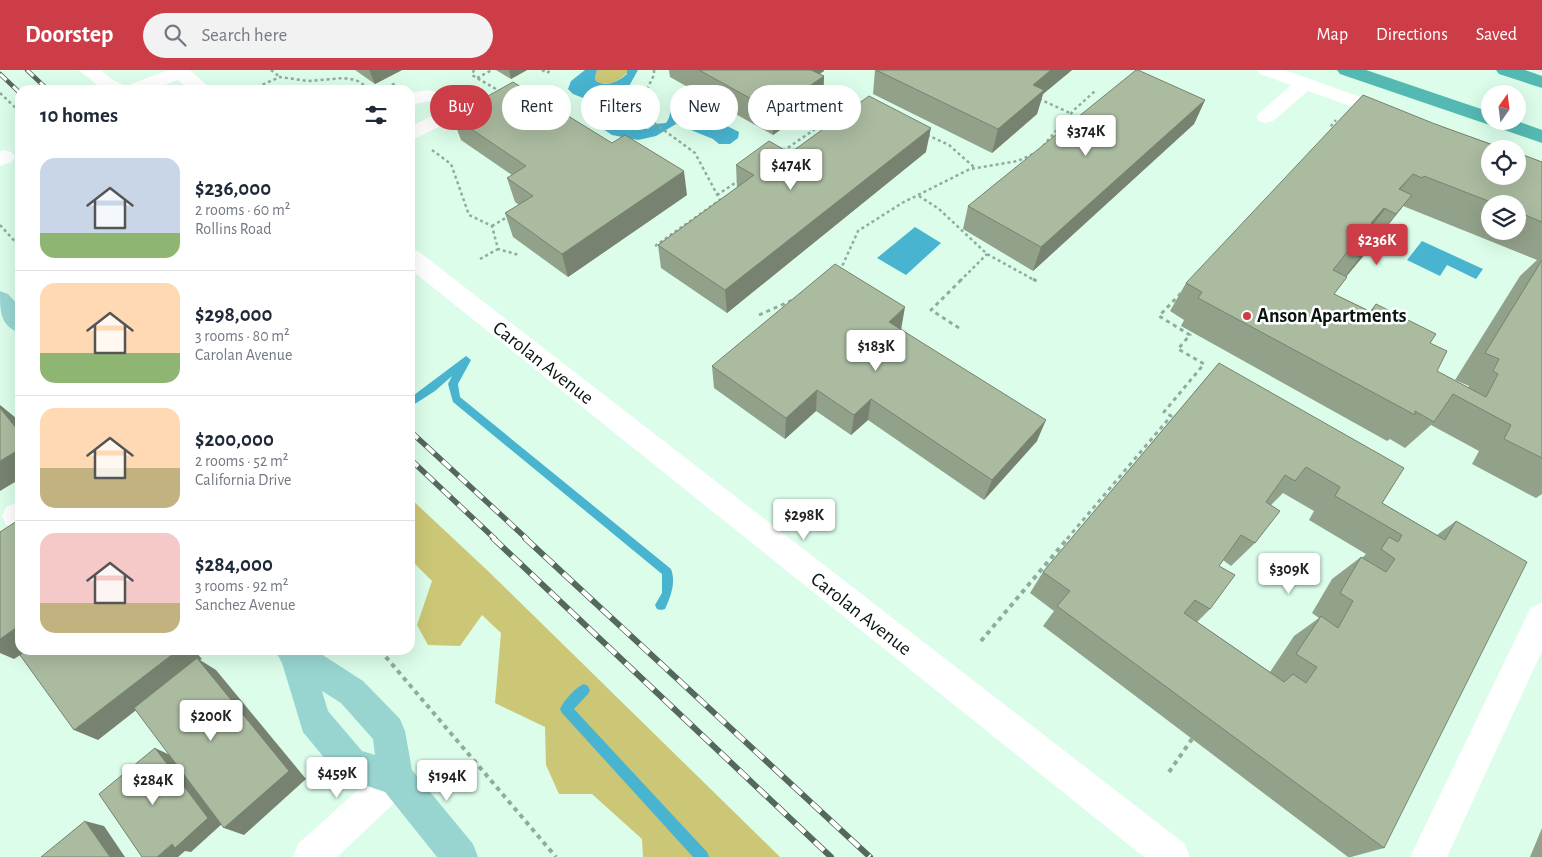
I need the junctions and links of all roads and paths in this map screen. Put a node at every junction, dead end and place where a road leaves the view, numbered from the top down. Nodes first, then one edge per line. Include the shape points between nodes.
1 (89, 70) edge
2 (271, 70) edge
3 (492, 70) edge
4 (542, 70) edge
5 (551, 70) edge
6 (654, 70) edge
7 (1267, 70) edge
8 (1348, 70) edge
9 (1399, 70) edge
10 (1506, 70) edge
11 (178, 71) edge
12 (280, 77) junction
13 (476, 78) dead end
14 (1542, 82) edge
15 (1305, 84) junction
16 (108, 85) edge
17 (145, 85) edge
18 (196, 85) edge
19 (262, 85) edge
20 (364, 85) edge
21 (1095, 91) dead end
22 (0, 92) edge
23 (415, 98) edge
24 (1481, 98) edge
25 (1038, 99) edge
26 (865, 105) edge
27 (15, 107) edge
28 (1526, 113) edge
29 (1070, 114) junction
30 (1339, 116) dead end
31 (1481, 116) edge
32 (1266, 117) dead end
33 (1542, 118) edge
34 (1414, 123) edge
35 (1522, 130) edge
36 (415, 132) edge
37 (924, 133) edge
38 (1328, 136) edge
39 (1542, 137) edge
40 (432, 149) dead end
41 (783, 151) edge
42 (976, 168) junction
43 (742, 178) edge
44 (717, 195) junction
45 (918, 195) junction
46 (515, 212) edge
47 (0, 225) edge
48 (492, 226) junction
49 (15, 242) edge
50 (655, 246) dead end
51 (498, 249) junction
52 (987, 254) junction
53 (519, 255) dead end
54 (480, 259) dead end
55 (415, 262) edge
56 (839, 273) edge
57 (1040, 283) dead end
58 (1186, 288) dead end
59 (801, 296) edge
60 (0, 300) edge
61 (759, 315) dead end
62 (15, 318) edge
63 (959, 328) dead end
64 (1542, 617) edge
65 (981, 641) dead end
66 (294, 655) edge
67 (297, 655) edge
68 (384, 655) edge
69 (1192, 739) edge
70 (1169, 772) dead end
71 (396, 778) junction
72 (310, 857) edge
73 (460, 857) edge
74 (556, 857) edge
75 (1172, 857) edge
76 (1428, 857) edge

1 - 16 street
2 - 12 path
3 - 13 path
4 - 5 path via 547,73
6 - 44 path via 644,96 646,117 695,153
7 - 15 street
8 - 31 highway
9 - 24 highway
10 - 14 highway
11 - 17 street
11 - 18 street
12 - 19 path
12 - 20 path via 308,81 343,78
15 - 32 street
15 - 34 street
21 - 29 path
22 - 27 path
23 - 36 street via 439,96 447,100 449,109 442,118
25 - 29 path
26 - 41 path via 856,101
28 - 33 highway
29 - 42 path via 1041,150 1018,161
30 - 38 path via 1330,127 1335,129
35 - 39 highway
37 - 42 path via 950,145
40 - 48 path via 451,164 468,215
42 - 45 path
43 - 44 path
44 - 50 path via 720,200
45 - 52 path via 940,209
45 - 56 path via 858,232
46 - 48 path
47 - 49 path
48 - 51 path
51 - 53 path
51 - 54 path
52 - 57 path
52 - 63 path via 931,310
55 - 75 street, Carolan Avenue
58 - 65 path via 1159,316 1190,334 1178,349 1204,364 1164,412 1171,416
59 - 61 path
60 - 62 main road
64 - 76 street
66 - 71 main road via 316,720 352,765
67 - 71 main road via 352,692 388,731
68 - 74 path
69 - 70 path
71 - 72 street
71 - 73 main road

